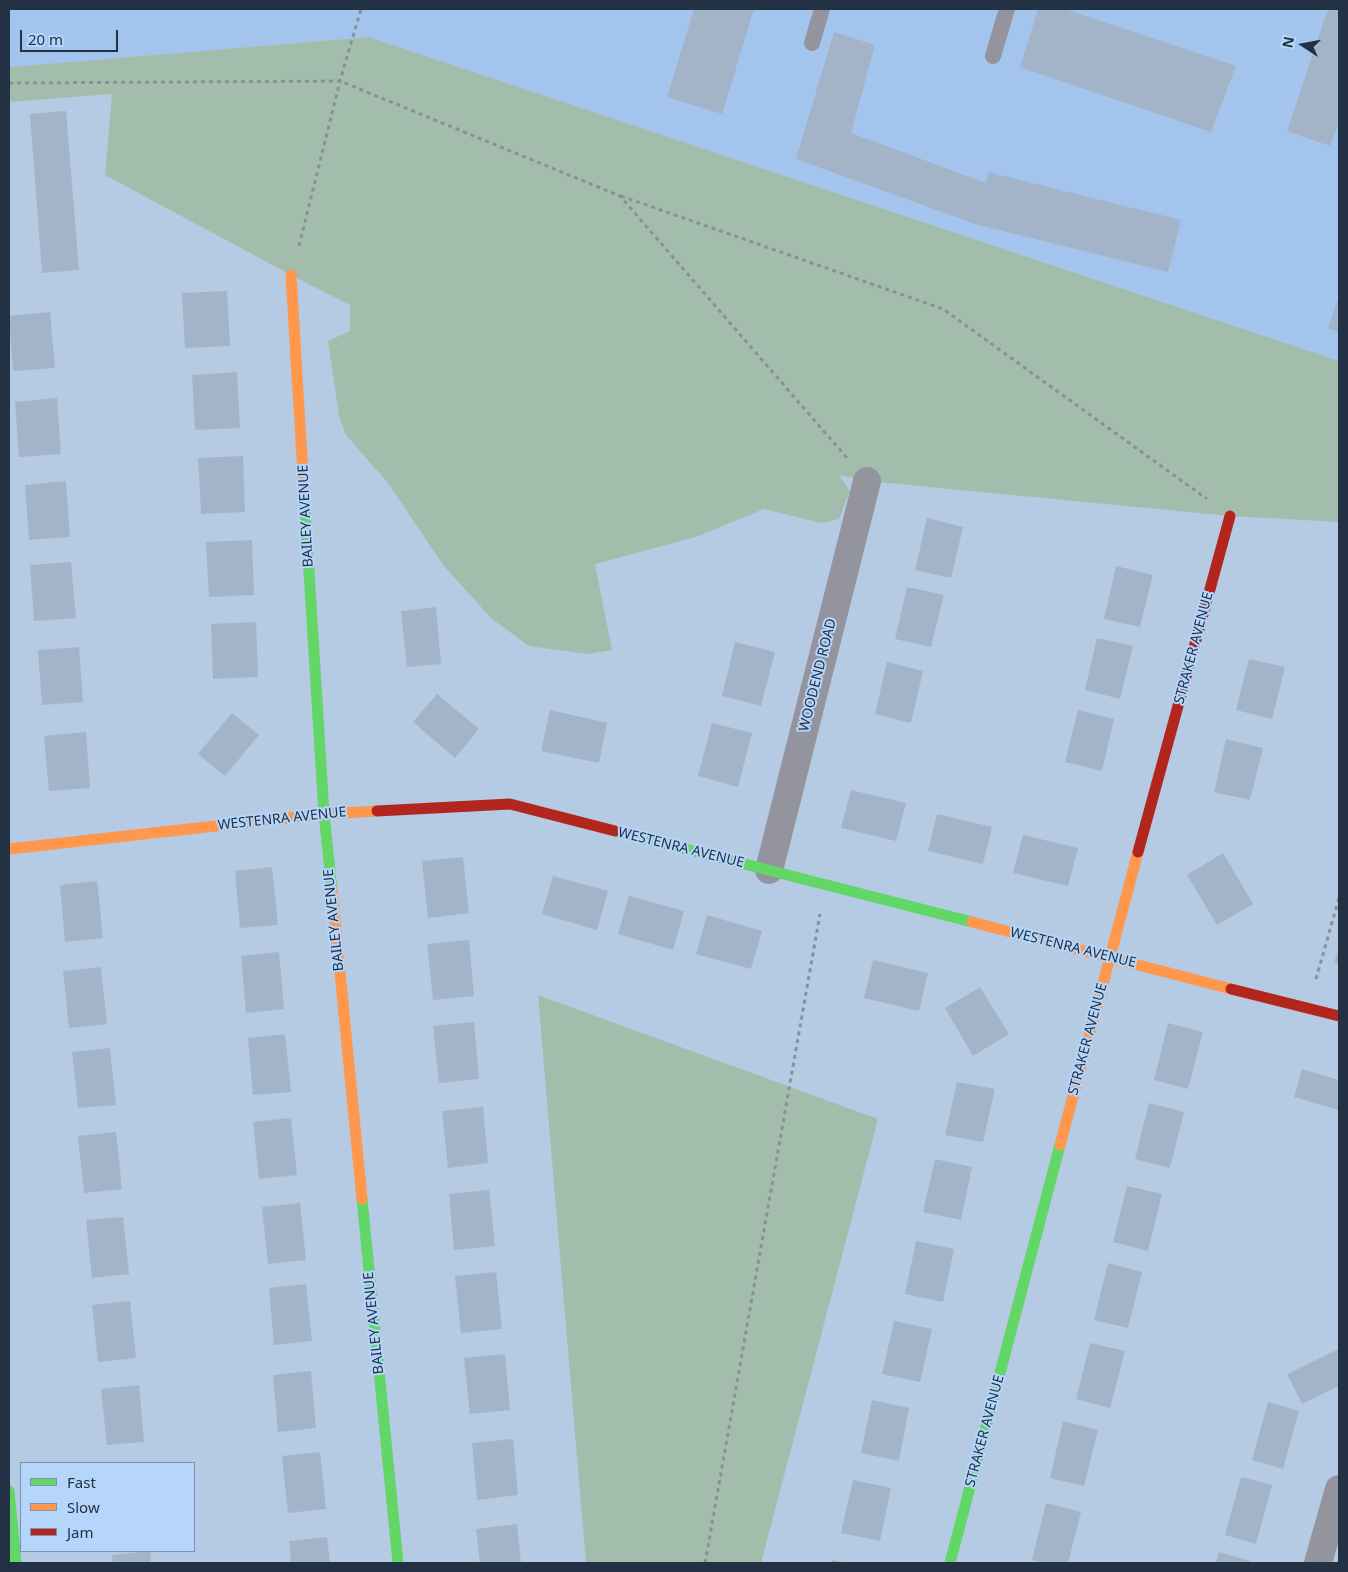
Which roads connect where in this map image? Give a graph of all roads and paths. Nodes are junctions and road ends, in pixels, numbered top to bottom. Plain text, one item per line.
1 (361, 9) edge
2 (822, 9) edge
3 (1007, 9) edge
4 (812, 44) dead end
5 (993, 56) dead end
6 (340, 81) junction
7 (9, 83) edge
8 (620, 196) junction
9 (291, 275) joint
10 (868, 481) joint
11 (1230, 516) joint
12 (324, 814) junction
13 (9, 848) edge
14 (769, 870) junction
15 (825, 884) junction
16 (1339, 898) edge
17 (1110, 957) junction
18 (1307, 1009) junction
19 (1339, 1016) edge
20 (1339, 1489) edge
21 (9, 1491) edge
22 (16, 1563) edge
23 (398, 1563) edge
24 (705, 1563) edge
25 (950, 1563) edge
26 (1318, 1563) edge

1 - 6 path
2 - 4 lane
3 - 5 lane
6 - 7 path
6 - 8 path
6 - 9 path
8 - 10 path
8 - 11 path
9 - 12 street, BAILEY AVENUE
10 - 14 street, WOODEND ROAD
11 - 17 street, STRAKER AVENUE
12 - 13 street, WESTENRA AVENUE
12 - 14 street, WESTENRA AVENUE
12 - 23 street, BAILEY AVENUE
14 - 15 street, WESTENRA AVENUE
15 - 17 street, WESTENRA AVENUE
15 - 24 path
16 - 18 path
17 - 18 street, WESTENRA AVENUE
17 - 25 street, STRAKER AVENUE
18 - 19 street, WESTENRA AVENUE
20 - 26 street
21 - 22 street

